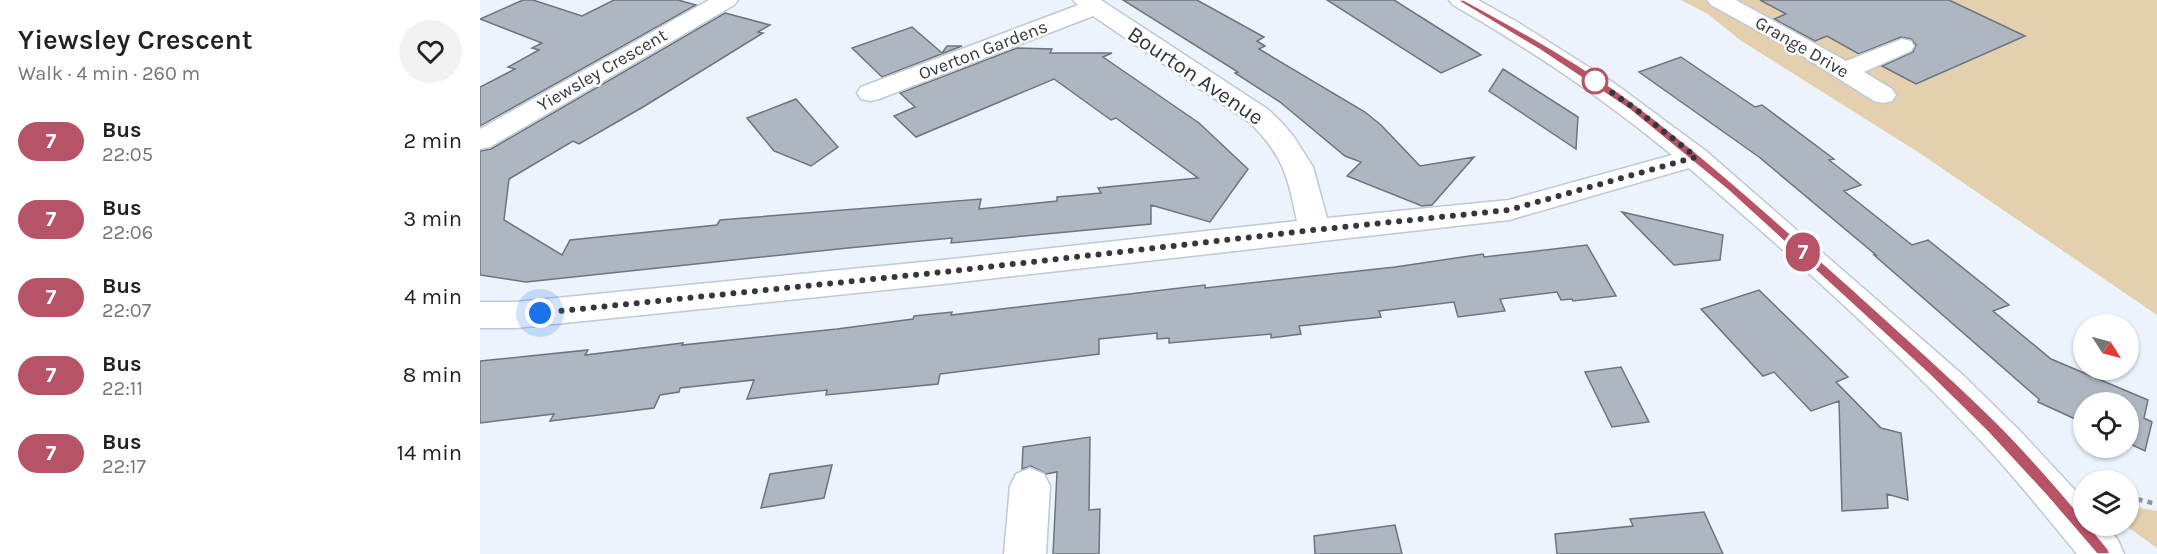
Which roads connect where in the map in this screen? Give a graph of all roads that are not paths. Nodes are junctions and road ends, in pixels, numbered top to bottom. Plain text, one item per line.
1 (726, 0) edge
2 (1719, 0) edge
3 (1090, 3) edge
4 (1479, 3) edge
5 (1902, 46) dead end
6 (1844, 71) junction
7 (870, 93) dead end
8 (1883, 95) dead end
9 (480, 141) edge
10 (1696, 157) junction
11 (1314, 230) junction
12 (480, 315) edge
13 (1030, 486) dead end
14 (1025, 554) edge
15 (2103, 554) edge

1 - 9 street, Yiewsley Crescent
2 - 6 street, Grange Drive
3 - 7 street, Overton Gardens
3 - 11 street, Bourton Avenue
4 - 10 street
5 - 6 street
6 - 8 street, Grange Drive
10 - 11 street
10 - 15 street
11 - 12 street
13 - 14 street

